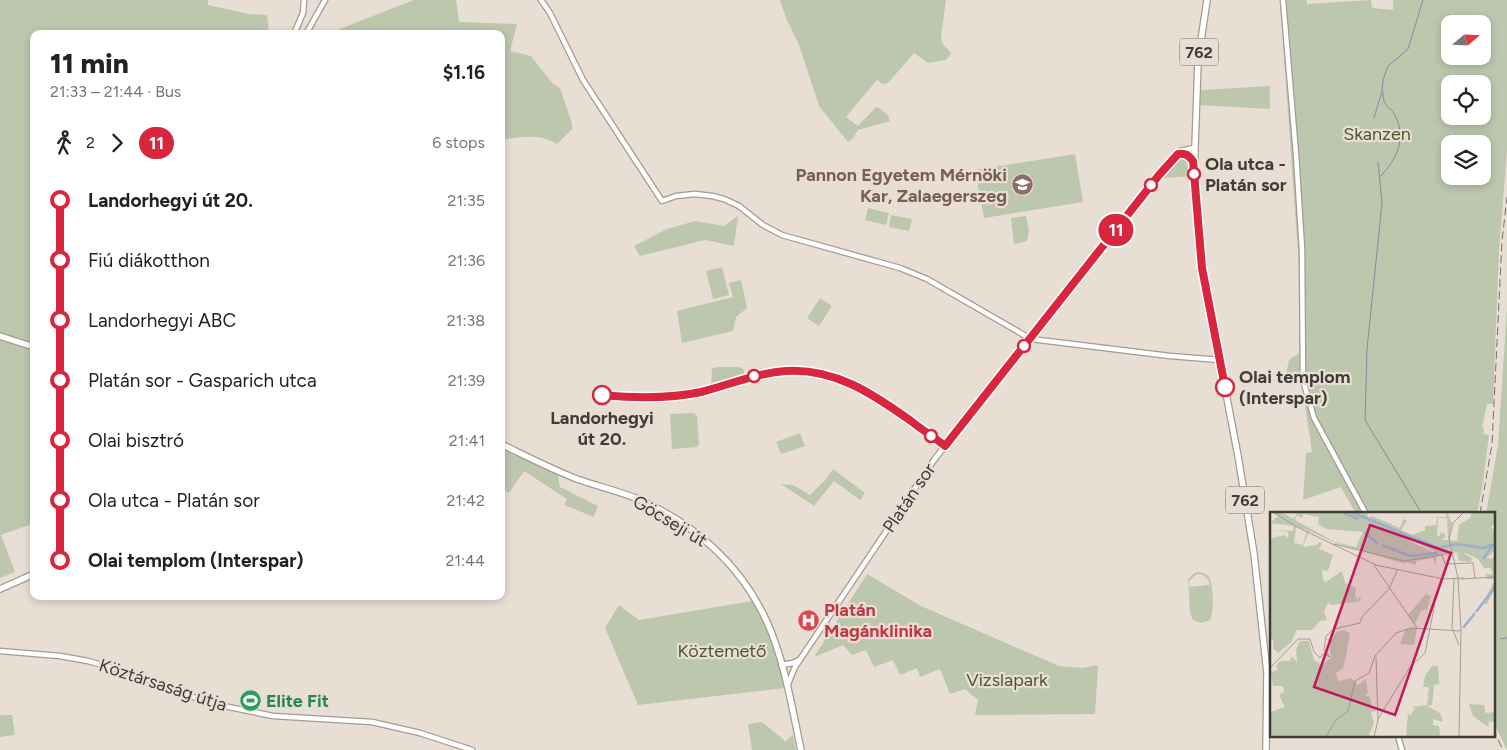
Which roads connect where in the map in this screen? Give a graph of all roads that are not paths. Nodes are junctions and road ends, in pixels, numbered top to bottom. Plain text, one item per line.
1 (304, 0) edge
2 (325, 0) edge
3 (541, 0) edge
4 (1207, 0) edge
5 (1283, 0) edge
6 (296, 30) edge
7 (308, 30) edge
8 (1194, 148) junction
9 (1178, 154) junction
10 (1193, 161) junction
11 (0, 336) edge
12 (1031, 338) junction
13 (30, 346) edge
14 (1220, 360) junction
15 (505, 446) edge
16 (1365, 512) edge
17 (30, 576) edge
18 (0, 589) edge
19 (0, 651) edge
20 (800, 659) junction
21 (781, 665) junction
22 (787, 688) junction
23 (472, 750) edge
24 (801, 750) edge
25 (1266, 750) edge

1 - 6 street
2 - 7 street
3 - 12 street
4 - 8 main road, 762
5 - 16 street
8 - 9 street, Platán sor
8 - 10 main road, 762
9 - 10 street
9 - 12 street, Platán sor
10 - 14 main road, 762
11 - 13 main road
12 - 14 street
12 - 20 street, Platán sor
14 - 25 main road, 762
15 - 21 main road, Göcseji út
17 - 18 main road
19 - 23 street, Köztársaság útja
20 - 21 street
20 - 22 street, Platán sor
21 - 22 main road, Göcseji út
22 - 24 main road, Göcseji út

